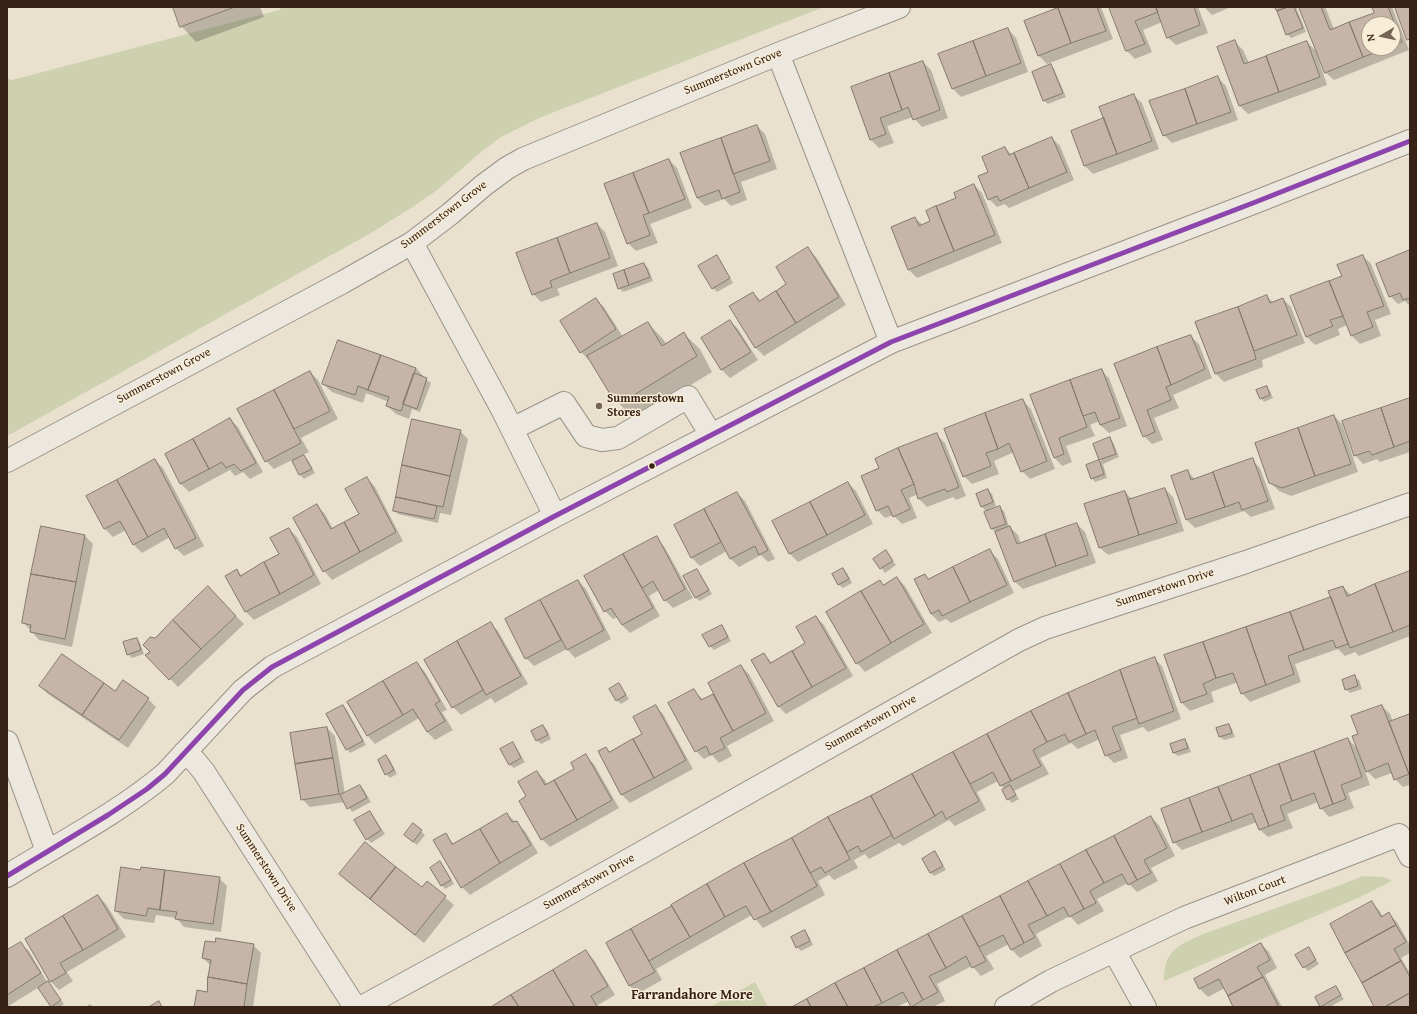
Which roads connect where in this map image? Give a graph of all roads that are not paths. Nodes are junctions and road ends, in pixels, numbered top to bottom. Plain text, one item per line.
1 (899, 7) edge
2 (778, 54) junction
3 (1410, 141) edge
4 (412, 242) junction
5 (891, 342) junction
6 (512, 429) junction
7 (711, 435) junction
8 (7, 461) edge
9 (1410, 504) edge
10 (555, 516) junction
11 (7, 742) edge
12 (184, 753) junction
13 (1404, 833) edge
14 (47, 851) junction
15 (1410, 856) edge
16 (7, 876) edge
17 (1114, 951) junction
18 (355, 1007) edge
19 (362, 1007) edge
20 (1006, 1007) edge
21 (1145, 1007) edge

1 - 2 street, Summerstown Grove
2 - 4 street, Summerstown Grove
2 - 5 street
3 - 5 street
4 - 6 street
4 - 8 street, Summerstown Grove
5 - 7 street
6 - 7 street
6 - 10 street
7 - 10 street
9 - 19 street, Summerstown Drive
10 - 12 street
11 - 14 street
12 - 14 street
12 - 18 street, Summerstown Drive
13 - 15 street, Wilton Court
13 - 17 street, Wilton Court
14 - 16 street
17 - 20 street, Wilton Court
17 - 21 street

